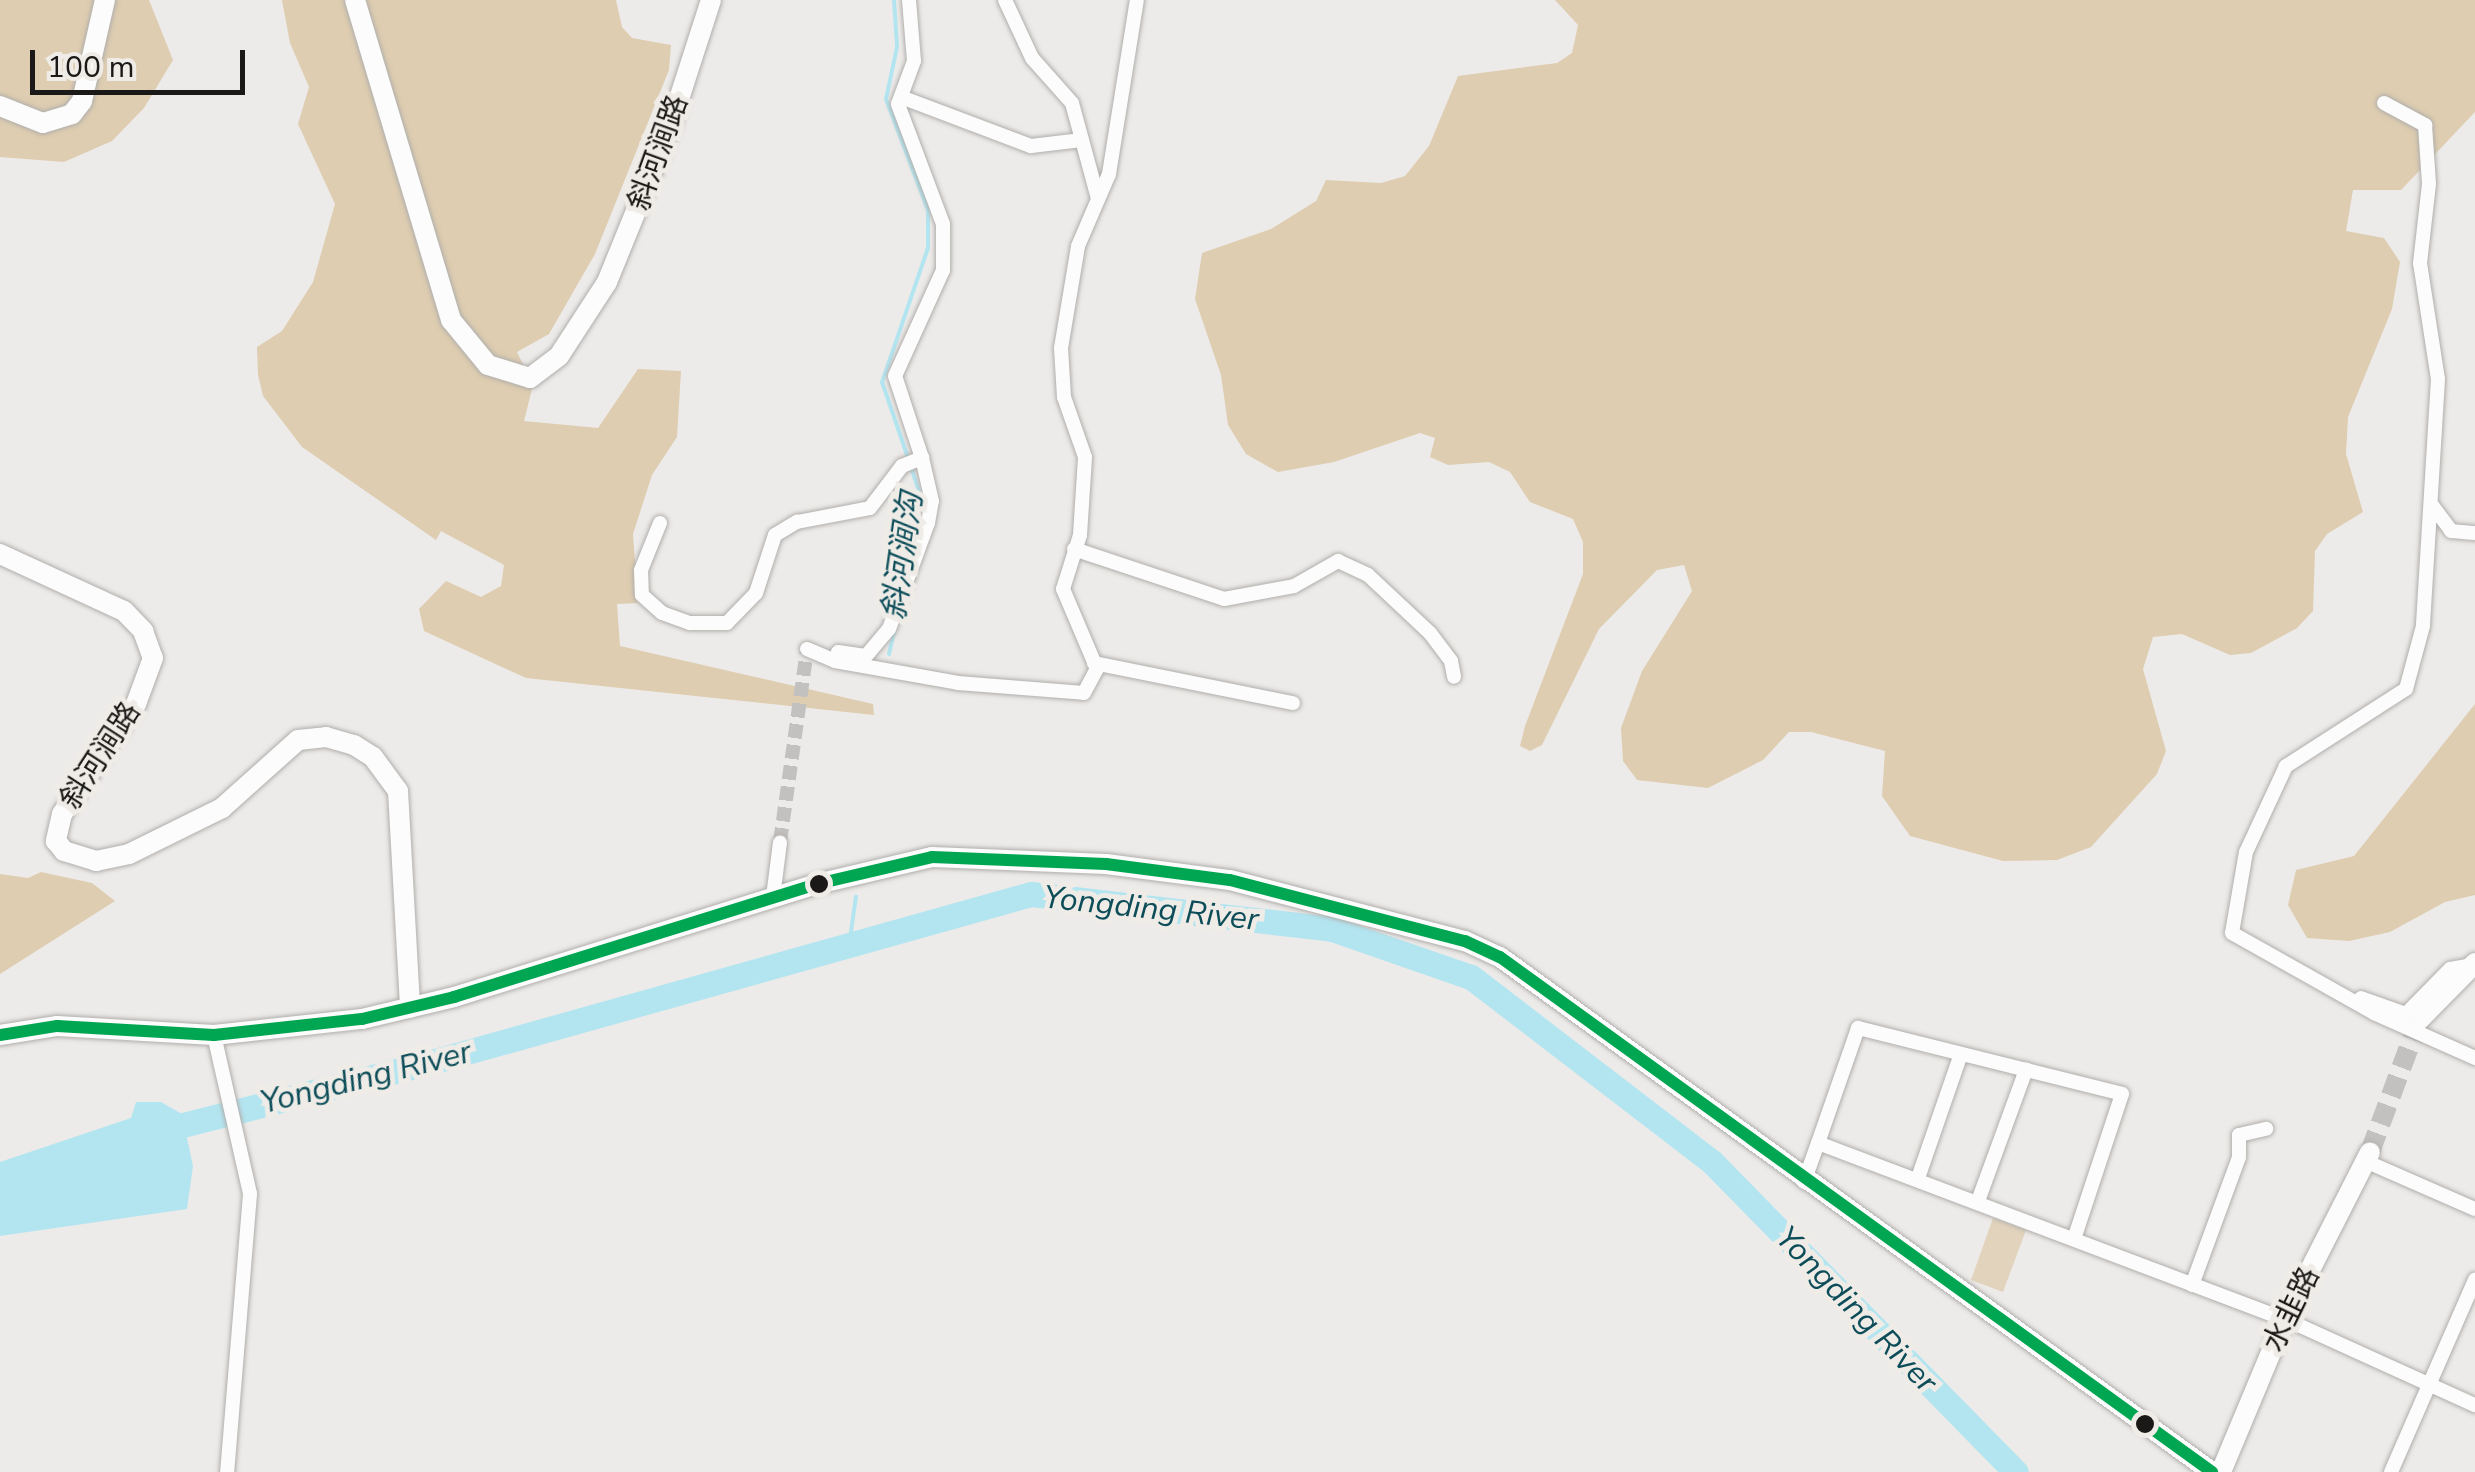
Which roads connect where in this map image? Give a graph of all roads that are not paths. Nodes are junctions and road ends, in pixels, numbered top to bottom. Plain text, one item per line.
1 (105, 0) edge
2 (356, 0) edge
3 (712, 0) edge
4 (909, 0) edge
5 (1005, 0) edge
6 (1137, 0) edge
7 (901, 97) junction
8 (2384, 103) dead end
9 (0, 106) edge
10 (1082, 140) junction
11 (1098, 199) junction
12 (913, 461) junction
13 (2431, 504) junction
14 (660, 523) dead end
15 (2475, 534) edge
16 (1074, 549) junction
17 (0, 554) edge
18 (1094, 663) junction
19 (1454, 677) dead end
20 (1293, 703) dead end
21 (780, 842) tunnel mouth
22 (774, 897) junction
23 (2474, 964) edge
24 (2340, 994) junction
25 (410, 1008) junction
26 (2419, 1020) tunnel mouth
27 (0, 1035) edge
28 (214, 1035) junction
29 (1961, 1054) junction
30 (2475, 1058) edge
31 (2026, 1070) junction
32 (2266, 1129) dead end
33 (1818, 1143) junction
34 (2368, 1156) joint
35 (1918, 1178) junction
36 (1804, 1183) junction
37 (1978, 1201) junction
38 (2475, 1208) edge
39 (2074, 1239) junction
40 (2475, 1280) edge
41 (2192, 1284) junction
42 (2286, 1319) junction
43 (2428, 1384) junction
44 (2475, 1405) edge
45 (227, 1472) edge
46 (2212, 1472) edge
47 (2221, 1472) edge
48 (2391, 1472) edge

1 - 9 street
2 - 3 street, 斜河涧路
4 - 7 street
5 - 10 street
6 - 11 street
7 - 10 street
7 - 12 street
8 - 13 street
10 - 11 street
11 - 16 street
12 - 14 street
12 - 18 street
13 - 15 street
13 - 24 street
16 - 18 street
16 - 19 street
17 - 25 street, 斜河涧路
18 - 20 street
21 - 22 street
22 - 25 street
22 - 36 street
23 - 24 street
23 - 26 street
24 - 30 street
25 - 28 street
27 - 28 street
28 - 45 street
29 - 31 street
29 - 33 street
29 - 35 street
31 - 37 street
31 - 39 street
32 - 41 street
33 - 35 street
33 - 36 street
34 - 38 street
34 - 42 street, 水韭路
35 - 37 street
36 - 46 street
37 - 39 street
39 - 41 street
40 - 43 street
41 - 42 street
42 - 43 street
42 - 47 street, 水韭路
43 - 44 street
43 - 48 street

